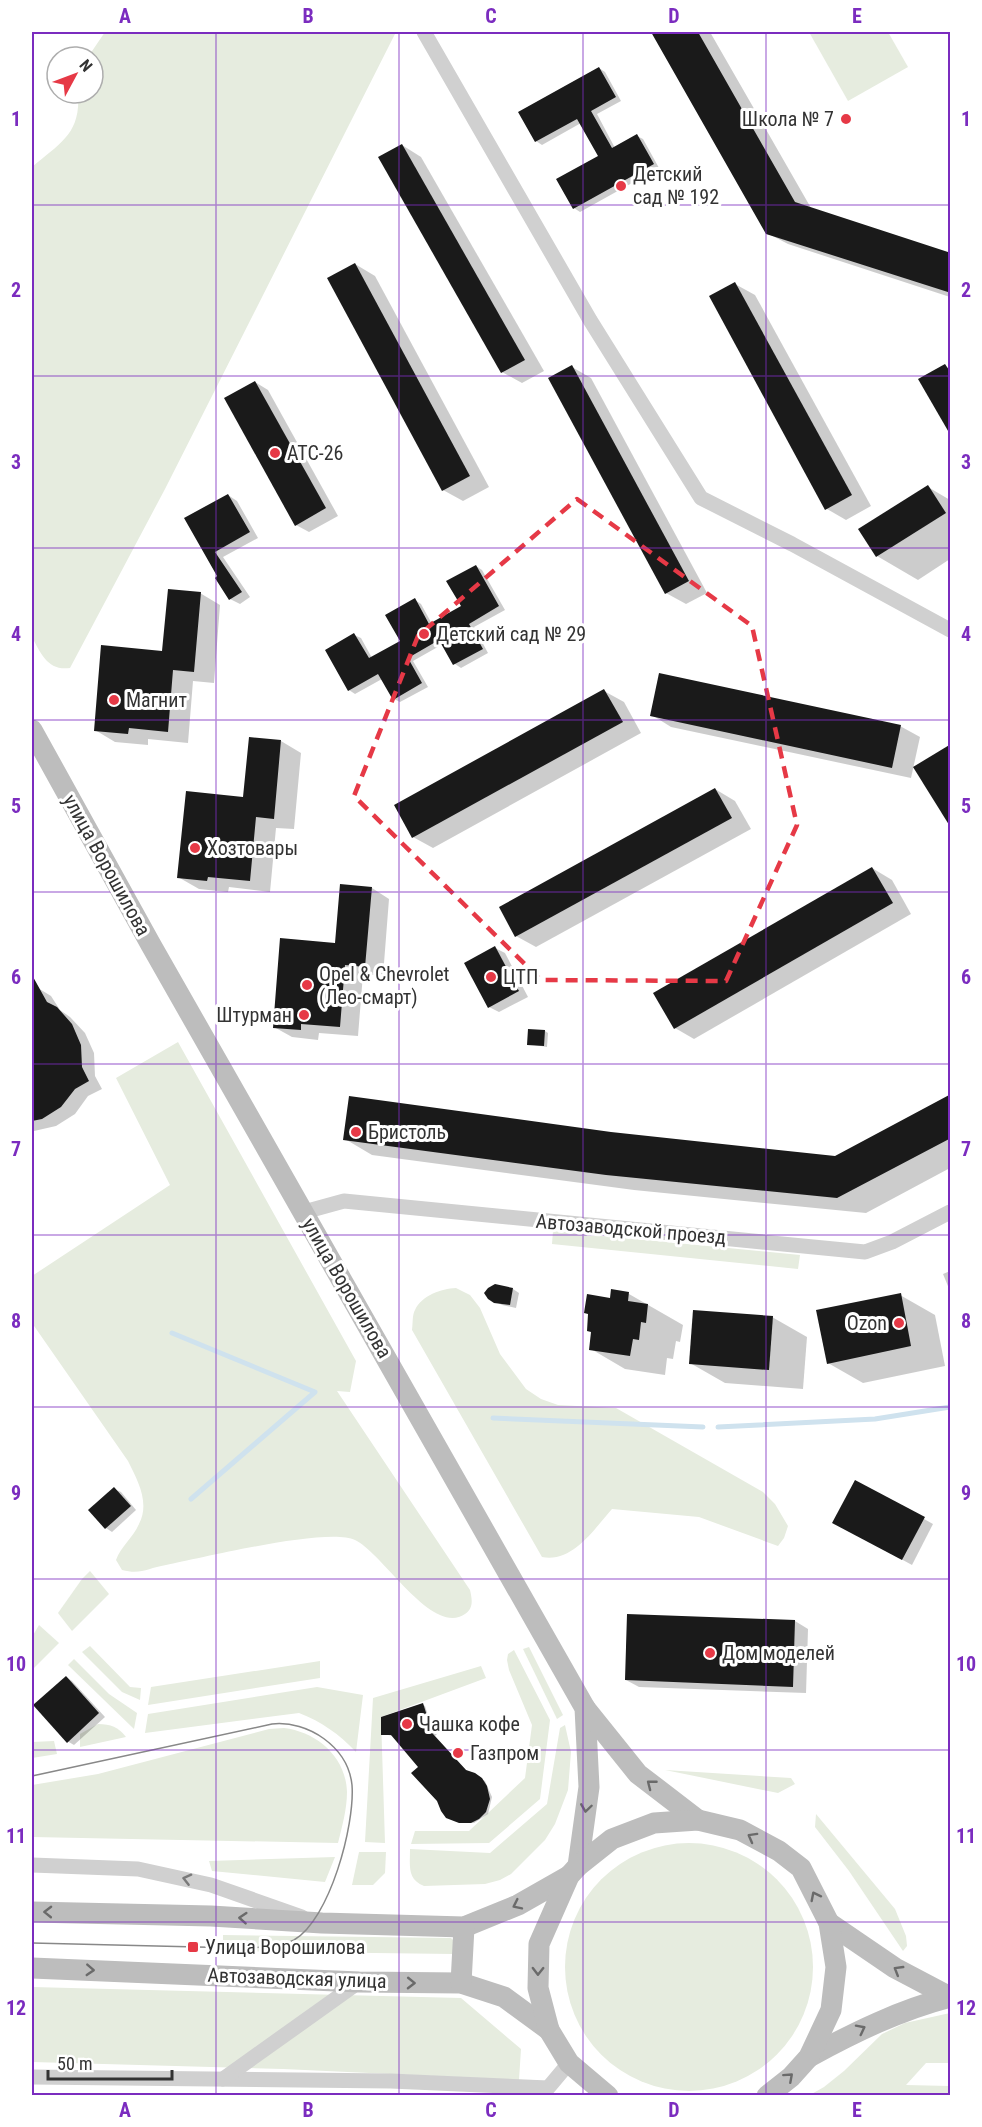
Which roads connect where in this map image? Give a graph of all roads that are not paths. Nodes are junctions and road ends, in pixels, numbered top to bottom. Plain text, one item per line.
1 (424, 32) edge
2 (951, 630) edge
3 (32, 730) edge
4 (304, 1212) junction
5 (951, 1212) edge
6 (585, 1708) junction
7 (698, 1820) junction
8 (32, 1865) edge
9 (573, 1871) junction
10 (32, 1912) edge
11 (322, 1923) junction
12 (829, 1923) junction
13 (464, 1928) junction
14 (32, 1968) edge
15 (359, 1982) junction
16 (461, 1983) junction
17 (950, 1997) edge
18 (549, 2030) junction
19 (809, 2057) junction
20 (569, 2063) junction
21 (32, 2077) edge
22 (223, 2079) junction
23 (608, 2096) edge
24 (767, 2096) edge

1 - 2 street
3 - 4 main road, улица Ворошилова
4 - 5 street, Автозаводской проезд
4 - 6 main road, улица Ворошилова
7 -> 6 main road
6 -> 9 main road, улица Ворошилова
7 - 9 main road
12 -> 7 main road
11 -> 8 street
9 -> 13 main road
9 -> 18 main road
11 -> 10 main road
11 - 13 main road
17 -> 12 main road
12 - 19 main road
13 - 16 main road
14 -> 15 main road, Автозаводская улица
15 -> 16 main road, Автозаводская улица
15 - 22 street
16 - 18 main road, Автозаводская улица
19 -> 17 main road
18 - 20 main road
24 -> 19 main road
20 - 22 street
20 - 23 main road
21 - 22 street

